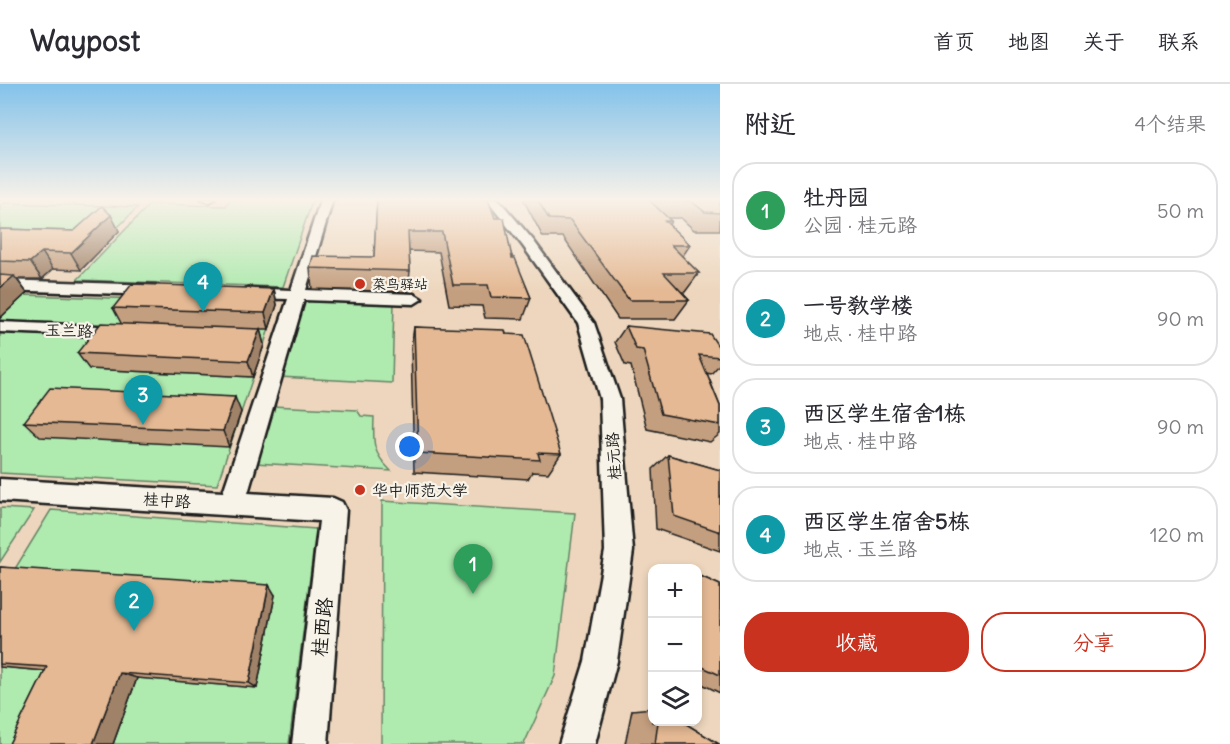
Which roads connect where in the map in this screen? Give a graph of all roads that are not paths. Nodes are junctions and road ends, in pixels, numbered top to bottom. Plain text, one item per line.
1 (317, 230) edge
2 (517, 230) edge
3 (0, 285) edge
4 (176, 291) edge
5 (236, 293) edge
6 (296, 295) junction
7 (414, 299) dead end
8 (0, 327) edge
9 (144, 333) edge
10 (0, 490) edge
11 (232, 504) junction
12 (333, 510) joint
13 (310, 744) edge
14 (577, 744) edge

1 - 6 street
2 - 14 street, 桂元路
3 - 4 street
5 - 6 street
6 - 7 street
6 - 11 street
8 - 9 street, 玉兰路
10 - 11 street, 桂中路
11 - 12 street, 桂中路
12 - 13 street, 桂西路

